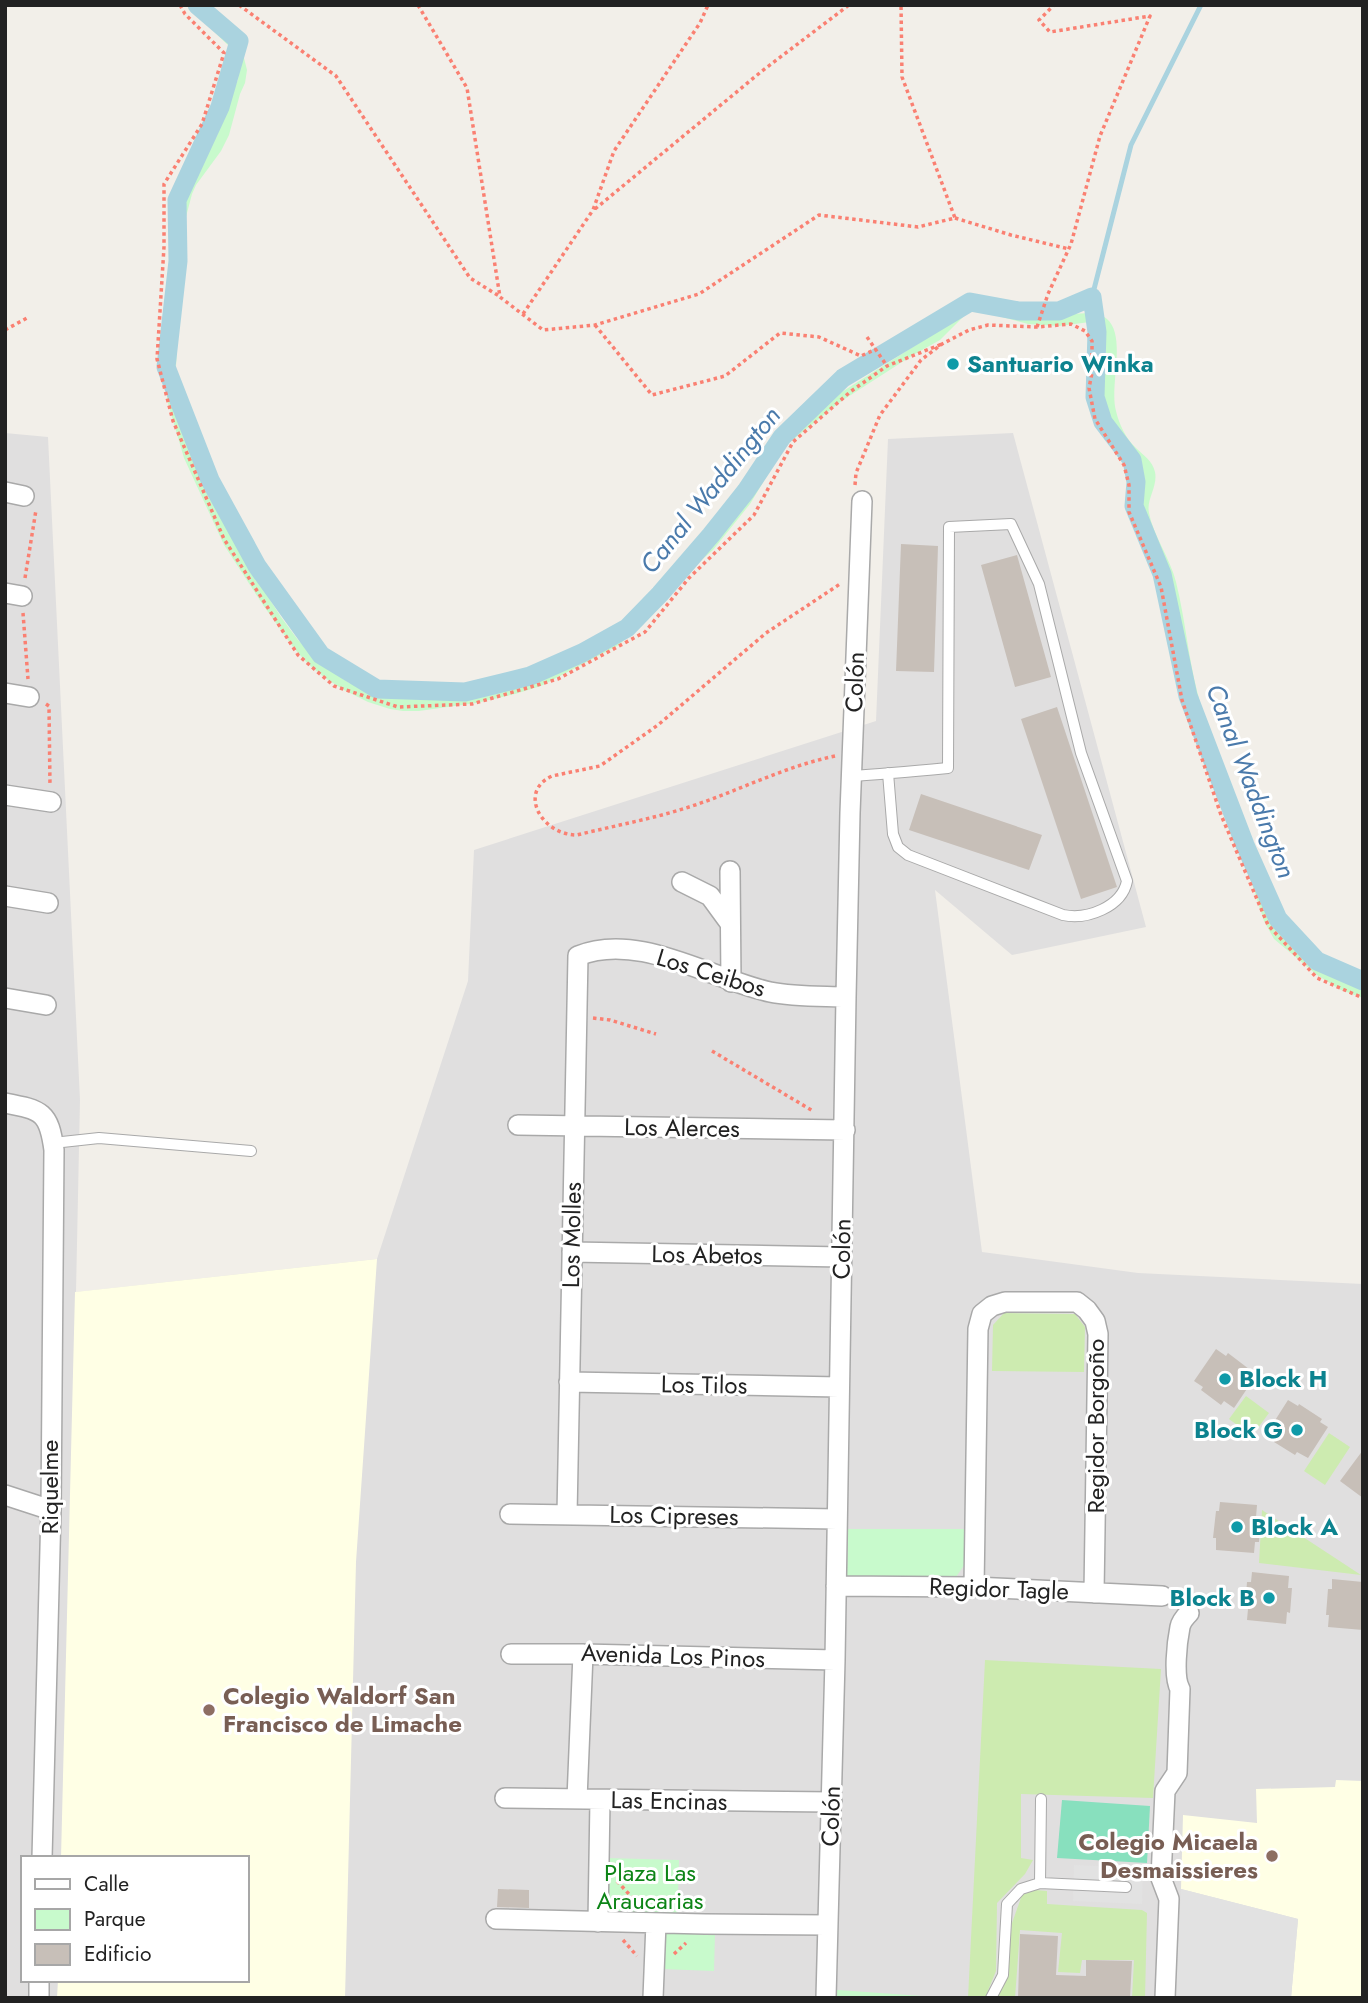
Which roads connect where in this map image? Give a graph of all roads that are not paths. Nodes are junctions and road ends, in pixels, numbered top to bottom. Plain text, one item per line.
1 (862, 501) road end
2 (5, 693) edge
3 (29, 697) road end
4 (888, 773) junction
5 (852, 776) junction
6 (5, 795) edge
7 (51, 802) road end
8 (730, 871) dead end
9 (682, 882) dead end
10 (5, 895) edge
11 (48, 903) dead end
12 (729, 922) junction
13 (578, 956) joint
14 (731, 982) junction
15 (846, 997) junction
16 (5, 998) edge
17 (46, 1005) dead end
18 (5, 1103) edge
19 (519, 1125) dead end
20 (574, 1126) junction
21 (845, 1130) junction
22 (53, 1143) junction
23 (251, 1152) dead end
24 (572, 1252) junction
25 (842, 1257) junction
26 (569, 1382) junction
27 (839, 1387) junction
28 (5, 1495) edge
29 (51, 1510) junction
30 (510, 1514) dead end
31 (566, 1515) junction
32 (837, 1519) junction
33 (836, 1586) junction
34 (974, 1587) junction
35 (1094, 1593) junction
36 (512, 1654) dead end
37 (583, 1654) junction
38 (835, 1660) junction
39 (505, 1798) dead end
40 (577, 1799) junction
41 (1041, 1799) dead end
42 (600, 1800) junction
43 (832, 1802) junction
44 (42, 1856) edge
45 (1040, 1883) junction
46 (1126, 1887) dead end
47 (496, 1919) dead end
48 (603, 1922) junction
49 (656, 1923) junction
50 (827, 1925) junction
51 (653, 1998) edge
52 (825, 1998) edge
53 (990, 1998) edge
54 (1165, 1998) edge

1 - 5 street, Colón
2 - 3 street
4 - 4 lane
4 - 5 lane
5 - 15 street, Colón
6 - 7 street
8 - 12 street
9 - 12 street
10 - 11 street
12 - 14 street
13 - 14 street, Los Ceibos
13 - 20 street, Los Molles
14 - 15 street, Los Ceibos
15 - 21 street, Colón
16 - 17 street
18 - 22 street, Riquelme
19 - 20 street, Los Alerces
20 - 21 street, Los Alerces
20 - 24 street, Los Molles
21 - 25 street, Colón
22 - 23 lane
22 - 29 street, Riquelme
24 - 25 street, Los Abetos
24 - 26 street, Los Molles
25 - 27 street, Colón
26 - 27 street, Los Tilos
26 - 31 street, Los Molles
27 - 32 street, Colón
28 - 29 street
29 - 44 street, Riquelme
30 - 31 street, Los Cipreses
31 - 32 street, Los Cipreses
32 - 33 street, Colón
33 - 34 street, Regidor Tagle
33 - 38 street, Colón
34 - 35 street, Regidor Tagle
34 - 35 street, Regidor Borgoño
35 - 54 street, Regidor Tagle
36 - 37 street, Avenida Los Pinos
37 - 38 street, Avenida Los Pinos
37 - 40 street
38 - 43 street, Colón
39 - 40 street, Las Encinas
40 - 42 street, Las Encinas
41 - 45 lane
42 - 43 street, Las Encinas
42 - 48 street
43 - 50 street, Colón
45 - 46 lane
45 - 53 lane
47 - 48 street
48 - 49 street
49 - 50 street
49 - 51 street
50 - 52 street, Colón

